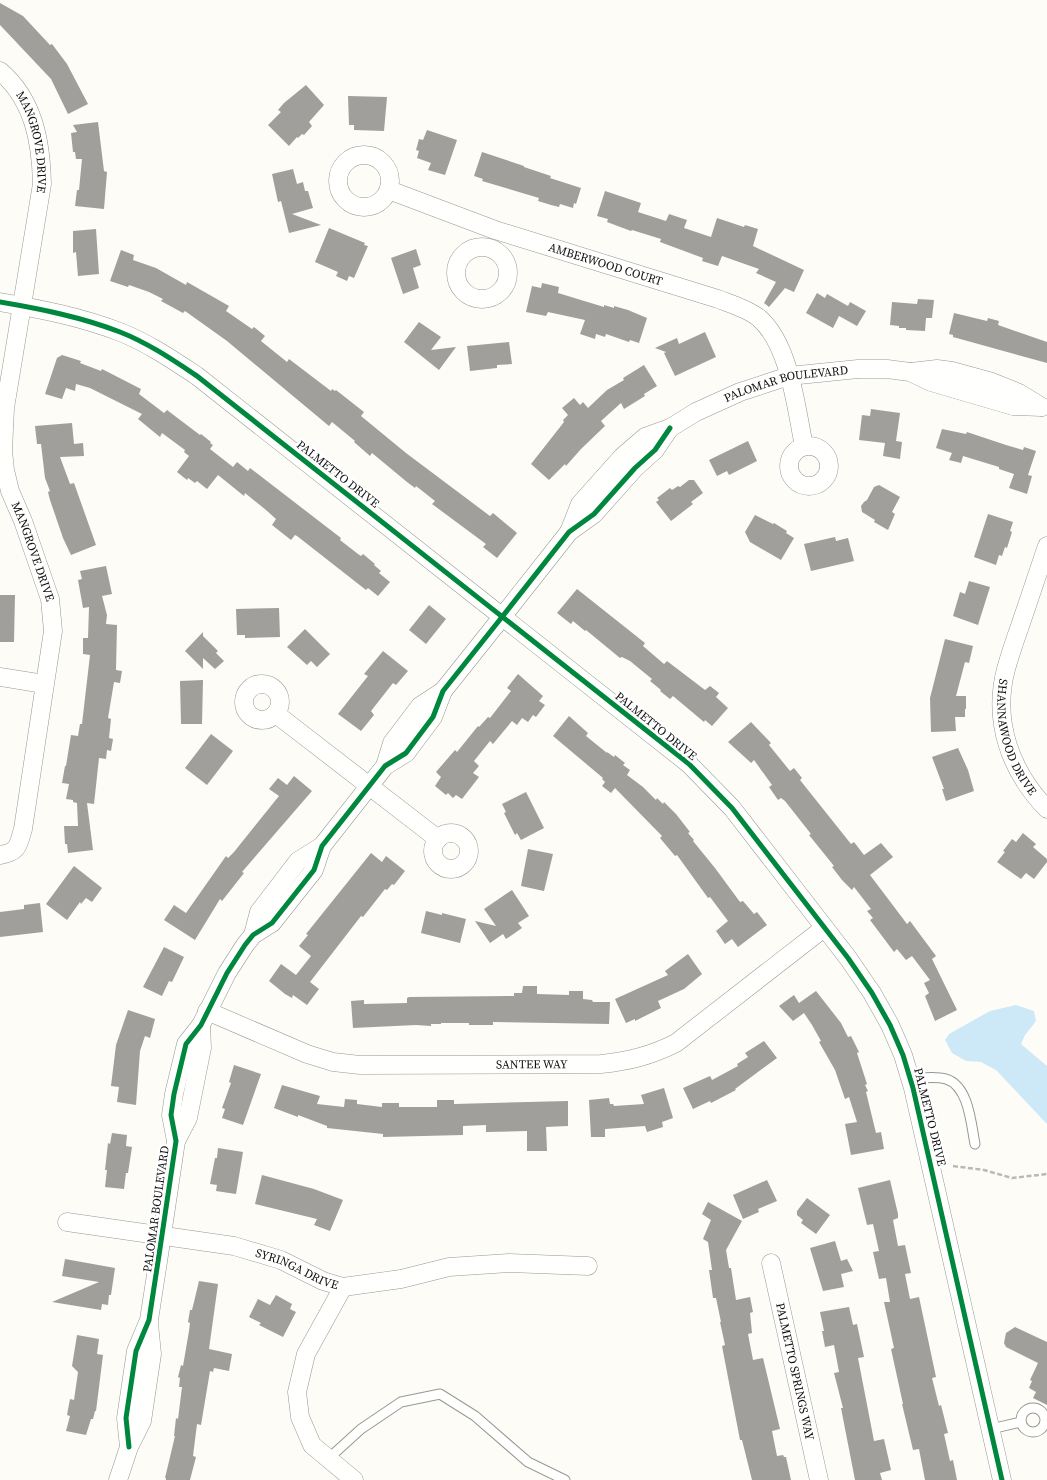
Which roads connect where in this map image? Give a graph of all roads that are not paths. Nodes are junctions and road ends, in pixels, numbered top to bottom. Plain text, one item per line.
1 (0, 71) edge
2 (389, 190) dead end
3 (495, 230) junction
4 (491, 248) dead end
5 (0, 302) edge
6 (22, 306) junction
7 (789, 376) junction
8 (1044, 408) edge
9 (804, 446) dead end
10 (2, 471) edge
11 (1047, 546) edge
12 (502, 616) junction
13 (0, 677) edge
14 (44, 684) junction
15 (276, 714) dead end
16 (369, 786) junction
17 (1047, 809) edge
18 (438, 839) dead end
19 (0, 855) edge
20 (824, 928) junction
21 (204, 1018) junction
22 (911, 1079) junction
23 (975, 1144) dead end
24 (67, 1222) dead end
25 (162, 1235) junction
26 (771, 1263) dead end
27 (588, 1266) dead end
28 (343, 1287) junction
29 (1046, 1418) edge
30 (1021, 1422) junction
31 (991, 1429) junction
32 (328, 1459) junction
33 (118, 1480) edge
34 (354, 1480) edge
35 (564, 1480) edge
36 (819, 1480) edge
37 (1002, 1480) edge

1 - 6 street, MANGROVE DRIVE
2 - 3 street, AMBERWOOD COURT
3 - 4 street
3 - 7 street, AMBERWOOD COURT
5 - 6 street, PALMETTO DRIVE
6 - 10 street, MANGROVE DRIVE
6 - 12 street, PALMETTO DRIVE
7 - 8 street, PALOMAR BOULEVARD
7 - 9 street, AMBERWOOD COURT
7 - 12 street, PALOMAR BOULEVARD
10 - 14 street, MANGROVE DRIVE
11 - 17 street, SHANNAWOOD DRIVE
12 - 16 street, PALOMAR BOULEVARD
12 - 20 street, PALMETTO DRIVE
13 - 14 street
14 - 19 street, MANGROVE DRIVE
15 - 16 street
16 - 18 street
16 - 21 street, PALOMAR BOULEVARD
20 - 21 street, SANTEE WAY
20 - 22 street, PALMETTO DRIVE
21 - 25 street, PALOMAR BOULEVARD
22 - 23 lane
22 - 31 street, PALMETTO DRIVE
24 - 25 street, SYRINGA DRIVE
25 - 28 street, SYRINGA DRIVE
25 - 33 street, PALOMAR BOULEVARD
26 - 36 street, PALMETTO SPRINGS WAY
27 - 28 street, SYRINGA DRIVE
28 - 32 street
29 - 30 lane
29 - 30 lane
30 - 31 lane
31 - 37 street, PALMETTO DRIVE
32 - 34 street
32 - 35 lane

